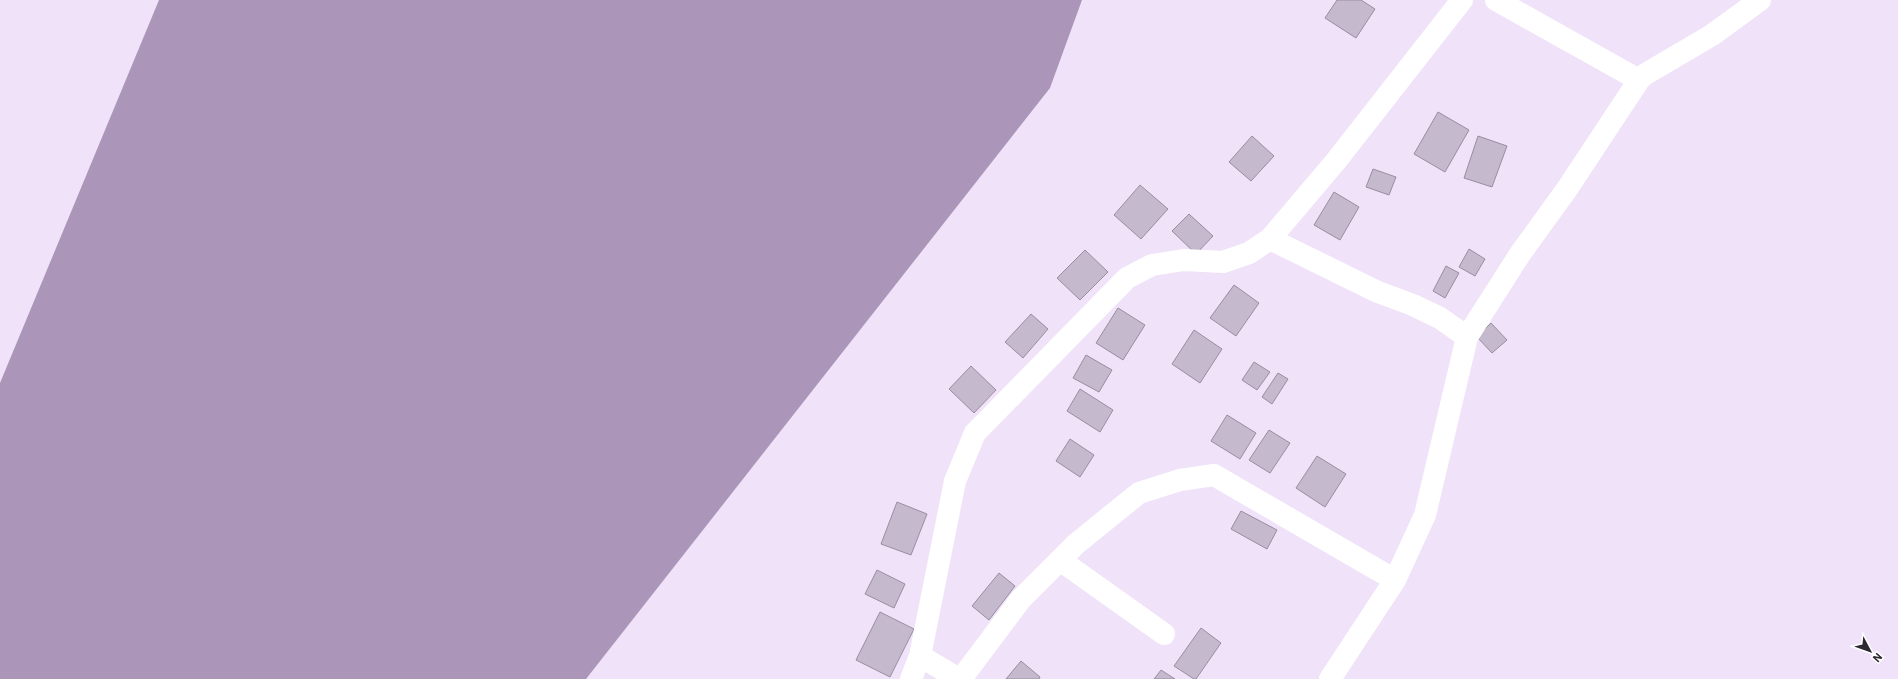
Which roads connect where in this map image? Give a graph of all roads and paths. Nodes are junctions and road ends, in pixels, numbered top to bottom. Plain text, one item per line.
1 (1462, 0) edge
2 (1496, 0) edge
3 (1760, 0) edge
4 (1639, 80) junction
5 (1270, 239) junction
6 (1467, 337) junction
7 (1060, 560) junction
8 (1395, 580) junction
9 (1164, 634) dead end
10 (920, 656) junction
11 (911, 679) edge
12 (960, 679) edge
13 (1330, 679) edge

1 - 5 street
2 - 4 street
3 - 4 street
4 - 6 street
5 - 6 street
5 - 10 street
6 - 8 street
7 - 8 street
7 - 9 street
7 - 12 street
8 - 13 street
10 - 11 street
10 - 12 street

